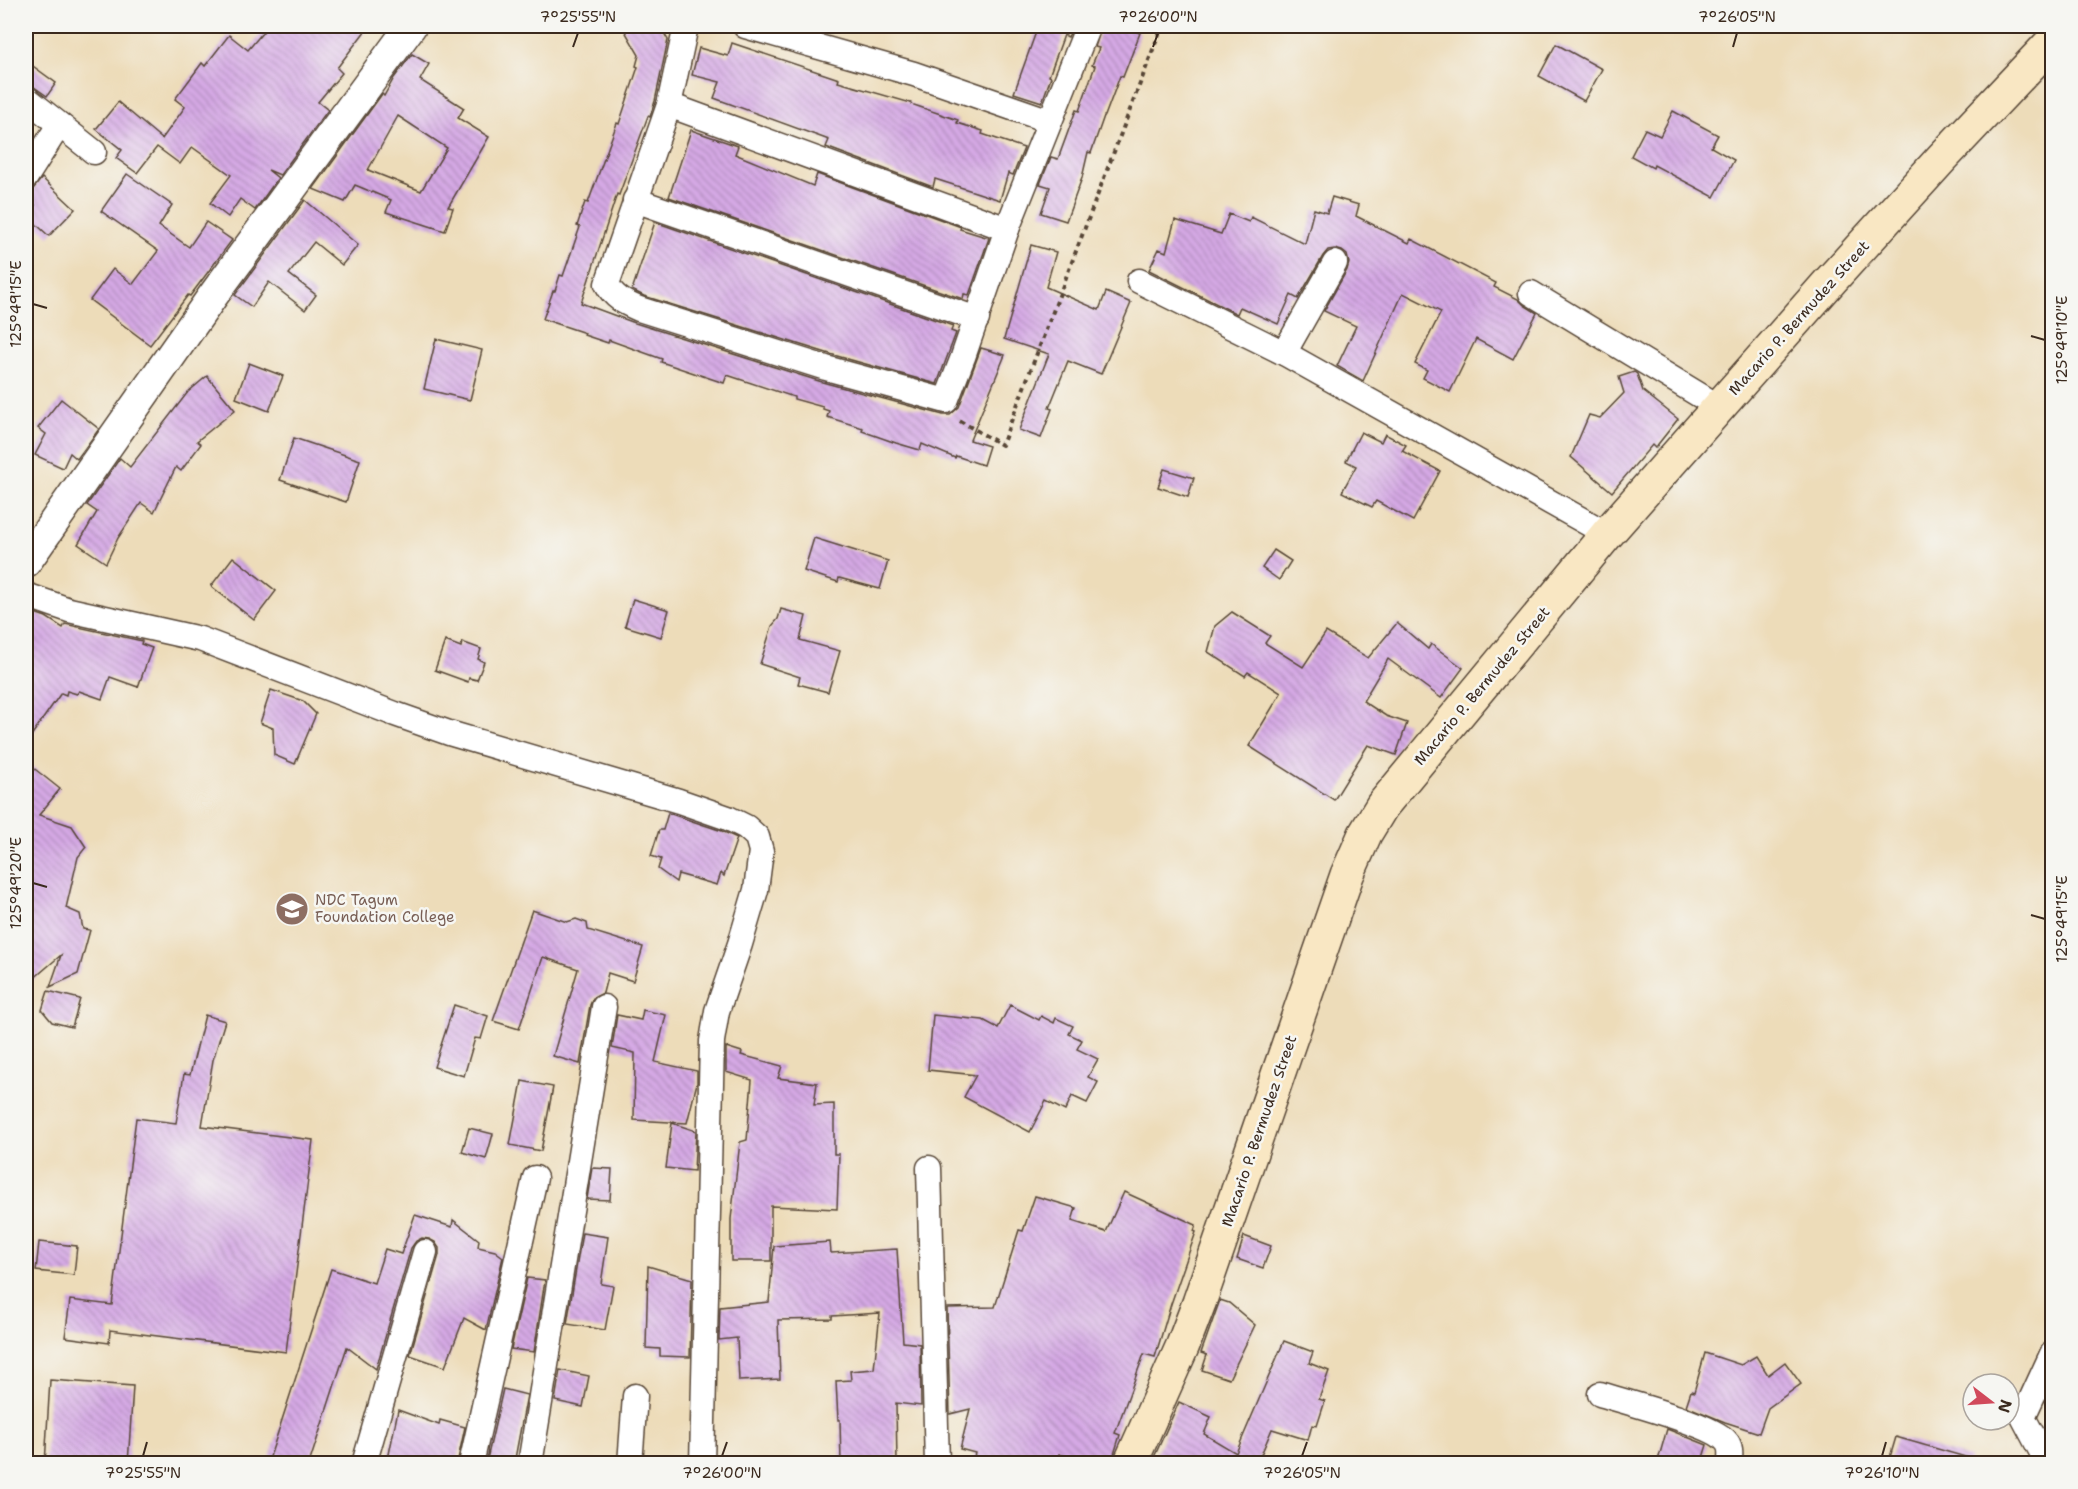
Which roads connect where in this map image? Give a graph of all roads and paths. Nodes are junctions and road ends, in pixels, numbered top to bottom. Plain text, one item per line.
1 (411, 26) edge
2 (686, 26) edge
3 (745, 26) edge
4 (1088, 26) edge
5 (1162, 26) edge
6 (2052, 42) edge
7 (26, 98) edge
8 (669, 105) junction
9 (1050, 121) junction
10 (59, 125) junction
11 (94, 152) dead end
12 (26, 177) edge
13 (635, 200) junction
14 (1007, 229) junction
15 (1335, 263) dead end
16 (1139, 281) dead end
17 (1531, 293) dead end
18 (977, 319) junction
19 (1284, 353) junction
20 (946, 401) junction
21 (1719, 407) junction
22 (1607, 534) junction
23 (26, 562) edge
24 (26, 594) edge
25 (604, 1007) dead end
26 (928, 1168) dead end
27 (535, 1178) dead end
28 (425, 1252) dead end
29 (2052, 1354) edge
30 (1600, 1394) dead end
31 (634, 1396) dead end
32 (364, 1464) edge
33 (471, 1464) edge
34 (530, 1464) edge
35 (630, 1464) edge
36 (702, 1464) edge
37 (937, 1464) edge
38 (1130, 1464) edge
39 (1730, 1464) edge
40 (2048, 1464) edge

1 - 23 street
2 - 8 street
3 - 9 street
4 - 9 street
5 - 20 path
6 - 21 main road, Macario P. Bermudez Street
7 - 10 street
8 - 13 street
8 - 14 street
9 - 14 street
10 - 11 street
10 - 12 street
13 - 18 street
13 - 20 street
14 - 18 street
15 - 19 street
16 - 19 street
17 - 21 street
18 - 20 street
19 - 22 street
21 - 22 main road, Macario P. Bermudez Street
22 - 38 main road, Macario P. Bermudez Street
24 - 36 street
25 - 34 street
26 - 37 street
27 - 33 street
28 - 32 street
29 - 40 street
30 - 39 street
31 - 35 street

